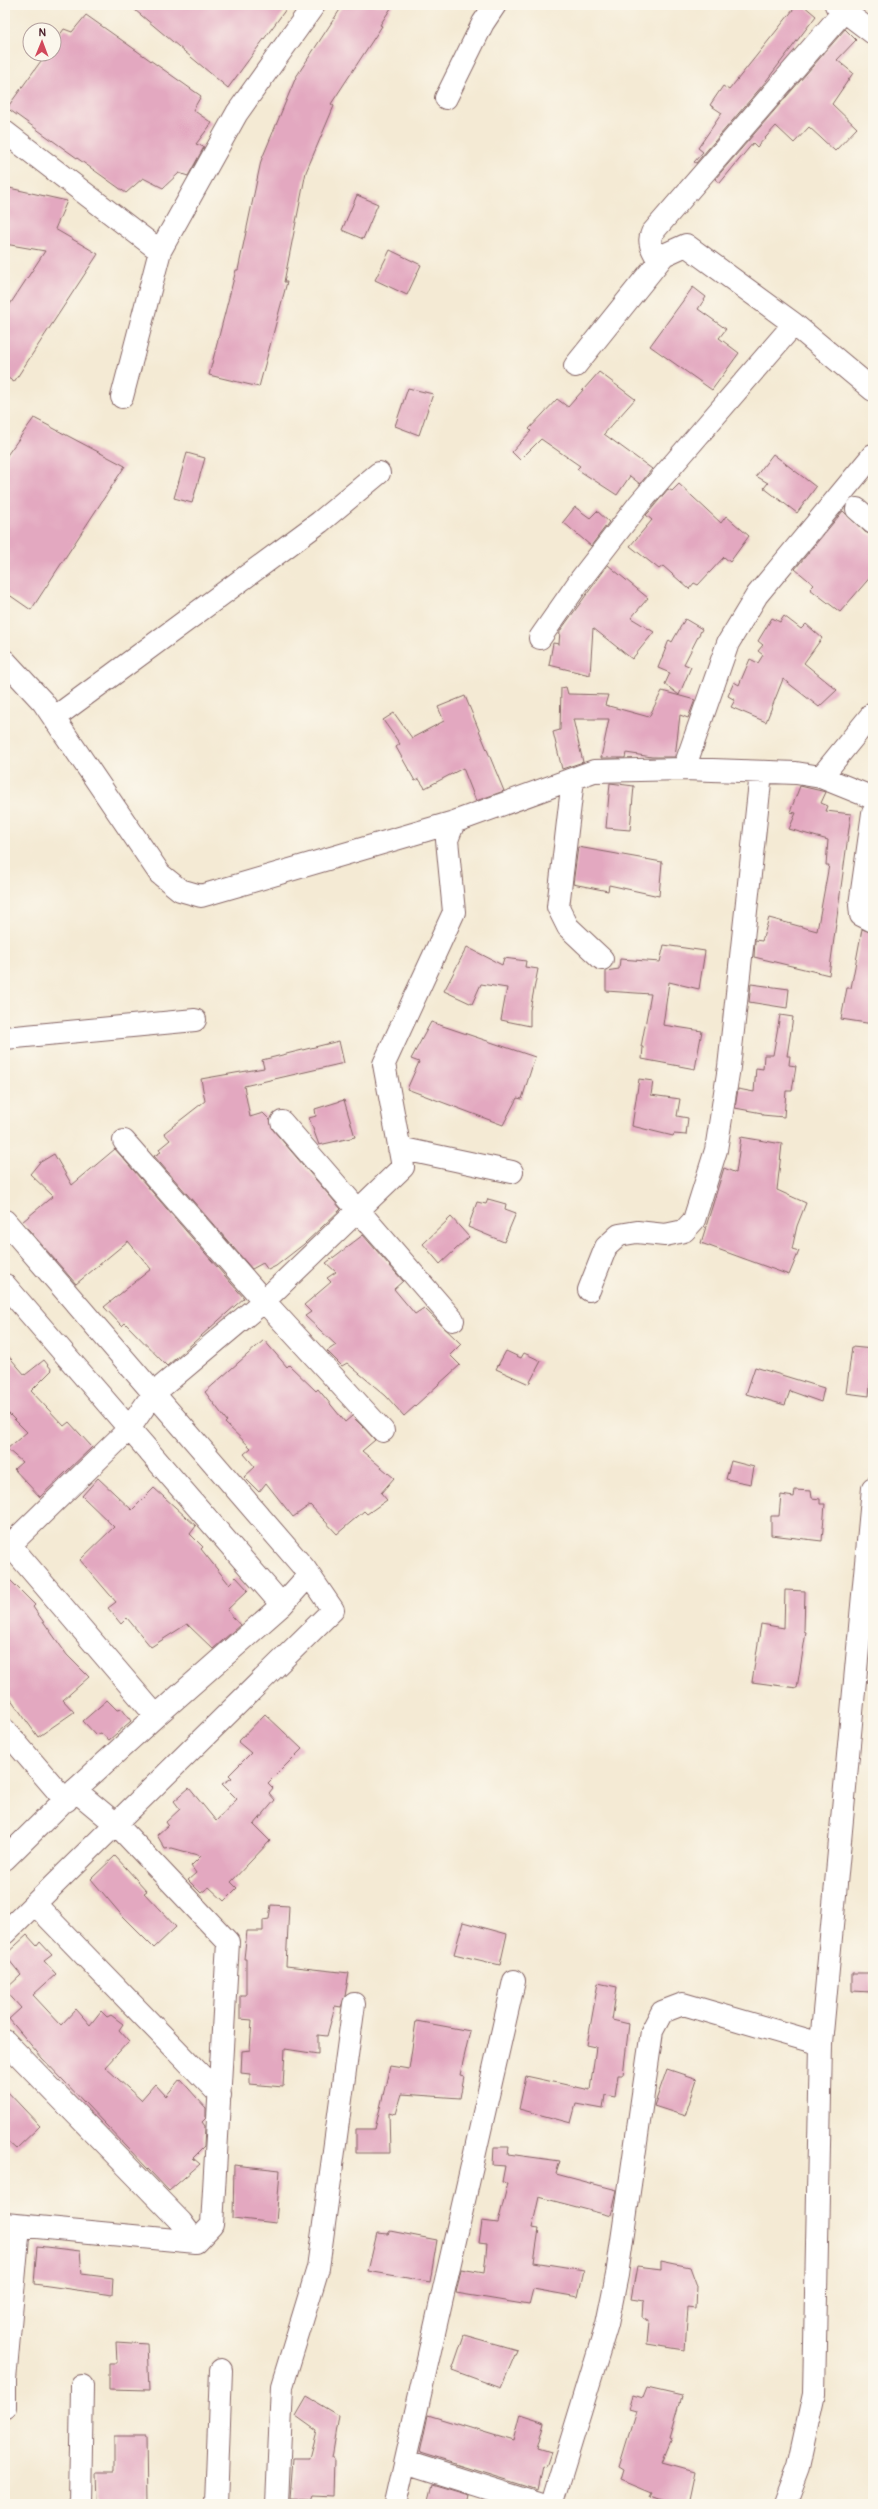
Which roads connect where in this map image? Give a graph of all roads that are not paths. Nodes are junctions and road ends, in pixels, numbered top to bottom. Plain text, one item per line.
1 (314, 5) edge
2 (495, 5) edge
3 (840, 8) edge
4 (873, 33) edge
5 (446, 98) dead end
6 (5, 132) edge
7 (160, 251) junction
8 (659, 261) junction
9 (794, 324) junction
10 (575, 366) dead end
11 (873, 390) edge
12 (122, 397) dead end
13 (873, 455) edge
14 (379, 473) dead end
15 (857, 509) dead end
16 (873, 523) edge
17 (540, 638) dead end
18 (5, 661) edge
19 (873, 713) edge
20 (54, 718) junction
21 (684, 769) junction
22 (761, 773) junction
23 (821, 777) junction
24 (573, 779) junction
25 (873, 798) edge
26 (873, 813) edge
27 (454, 822) junction
28 (873, 921) edge
29 (602, 959) dead end
30 (195, 1020) dead end
31 (5, 1038) edge
32 (282, 1122) dead end
33 (124, 1141) dead end
34 (399, 1148) junction
35 (512, 1172) dead end
36 (358, 1210) junction
37 (5, 1221) edge
38 (5, 1285) edge
39 (589, 1290) dead end
40 (264, 1300) junction
41 (453, 1320) dead end
42 (153, 1394) junction
43 (129, 1430) junction
44 (383, 1431) dead end
45 (873, 1488) edge
46 (8, 1542) edge
47 (309, 1575) junction
48 (282, 1605) junction
49 (156, 1716) junction
50 (5, 1730) edge
51 (70, 1795) junction
52 (117, 1825) junction
53 (5, 1859) edge
54 (36, 1905) junction
55 (5, 1934) edge
56 (514, 1981) dead end
57 (354, 2004) dead end
58 (5, 2042) edge
59 (821, 2044) junction
60 (220, 2095) junction
61 (12, 2225) edge
62 (196, 2242) junction
63 (220, 2370) dead end
64 (82, 2386) dead end
65 (5, 2407) edge
66 (405, 2462) junction
67 (80, 2504) edge
68 (216, 2504) edge
69 (276, 2504) edge
70 (395, 2504) edge
71 (539, 2504) edge
72 (552, 2504) edge
73 (784, 2504) edge

1 - 7 street
2 - 5 street
3 - 4 street
3 - 8 street
6 - 7 street
7 - 12 street
8 - 9 street
8 - 10 street
9 - 11 street
9 - 17 street
13 - 21 street
14 - 20 street
15 - 16 street
18 - 20 street
19 - 23 street
20 - 27 street
21 - 22 street
21 - 24 street
22 - 23 street
22 - 39 street
23 - 25 street
24 - 27 street
24 - 29 street
26 - 28 street
27 - 34 street
30 - 31 street
32 - 36 street
33 - 40 street
34 - 35 street
34 - 36 street
36 - 40 street
36 - 41 street
37 - 42 street
38 - 43 street
40 - 42 street
40 - 44 street
42 - 43 street
42 - 47 street
43 - 46 street
43 - 48 street
45 - 59 street
46 - 49 street
47 - 48 street
47 - 52 street
48 - 49 street
49 - 51 street
50 - 51 street
51 - 52 street
51 - 53 street
52 - 54 street
52 - 60 street
54 - 55 street
54 - 60 street
56 - 66 street
57 - 69 street
58 - 62 street
59 - 72 street
59 - 73 street
60 - 62 street
61 - 62 street
61 - 65 street
63 - 68 street
64 - 67 street
66 - 70 street
66 - 71 street

